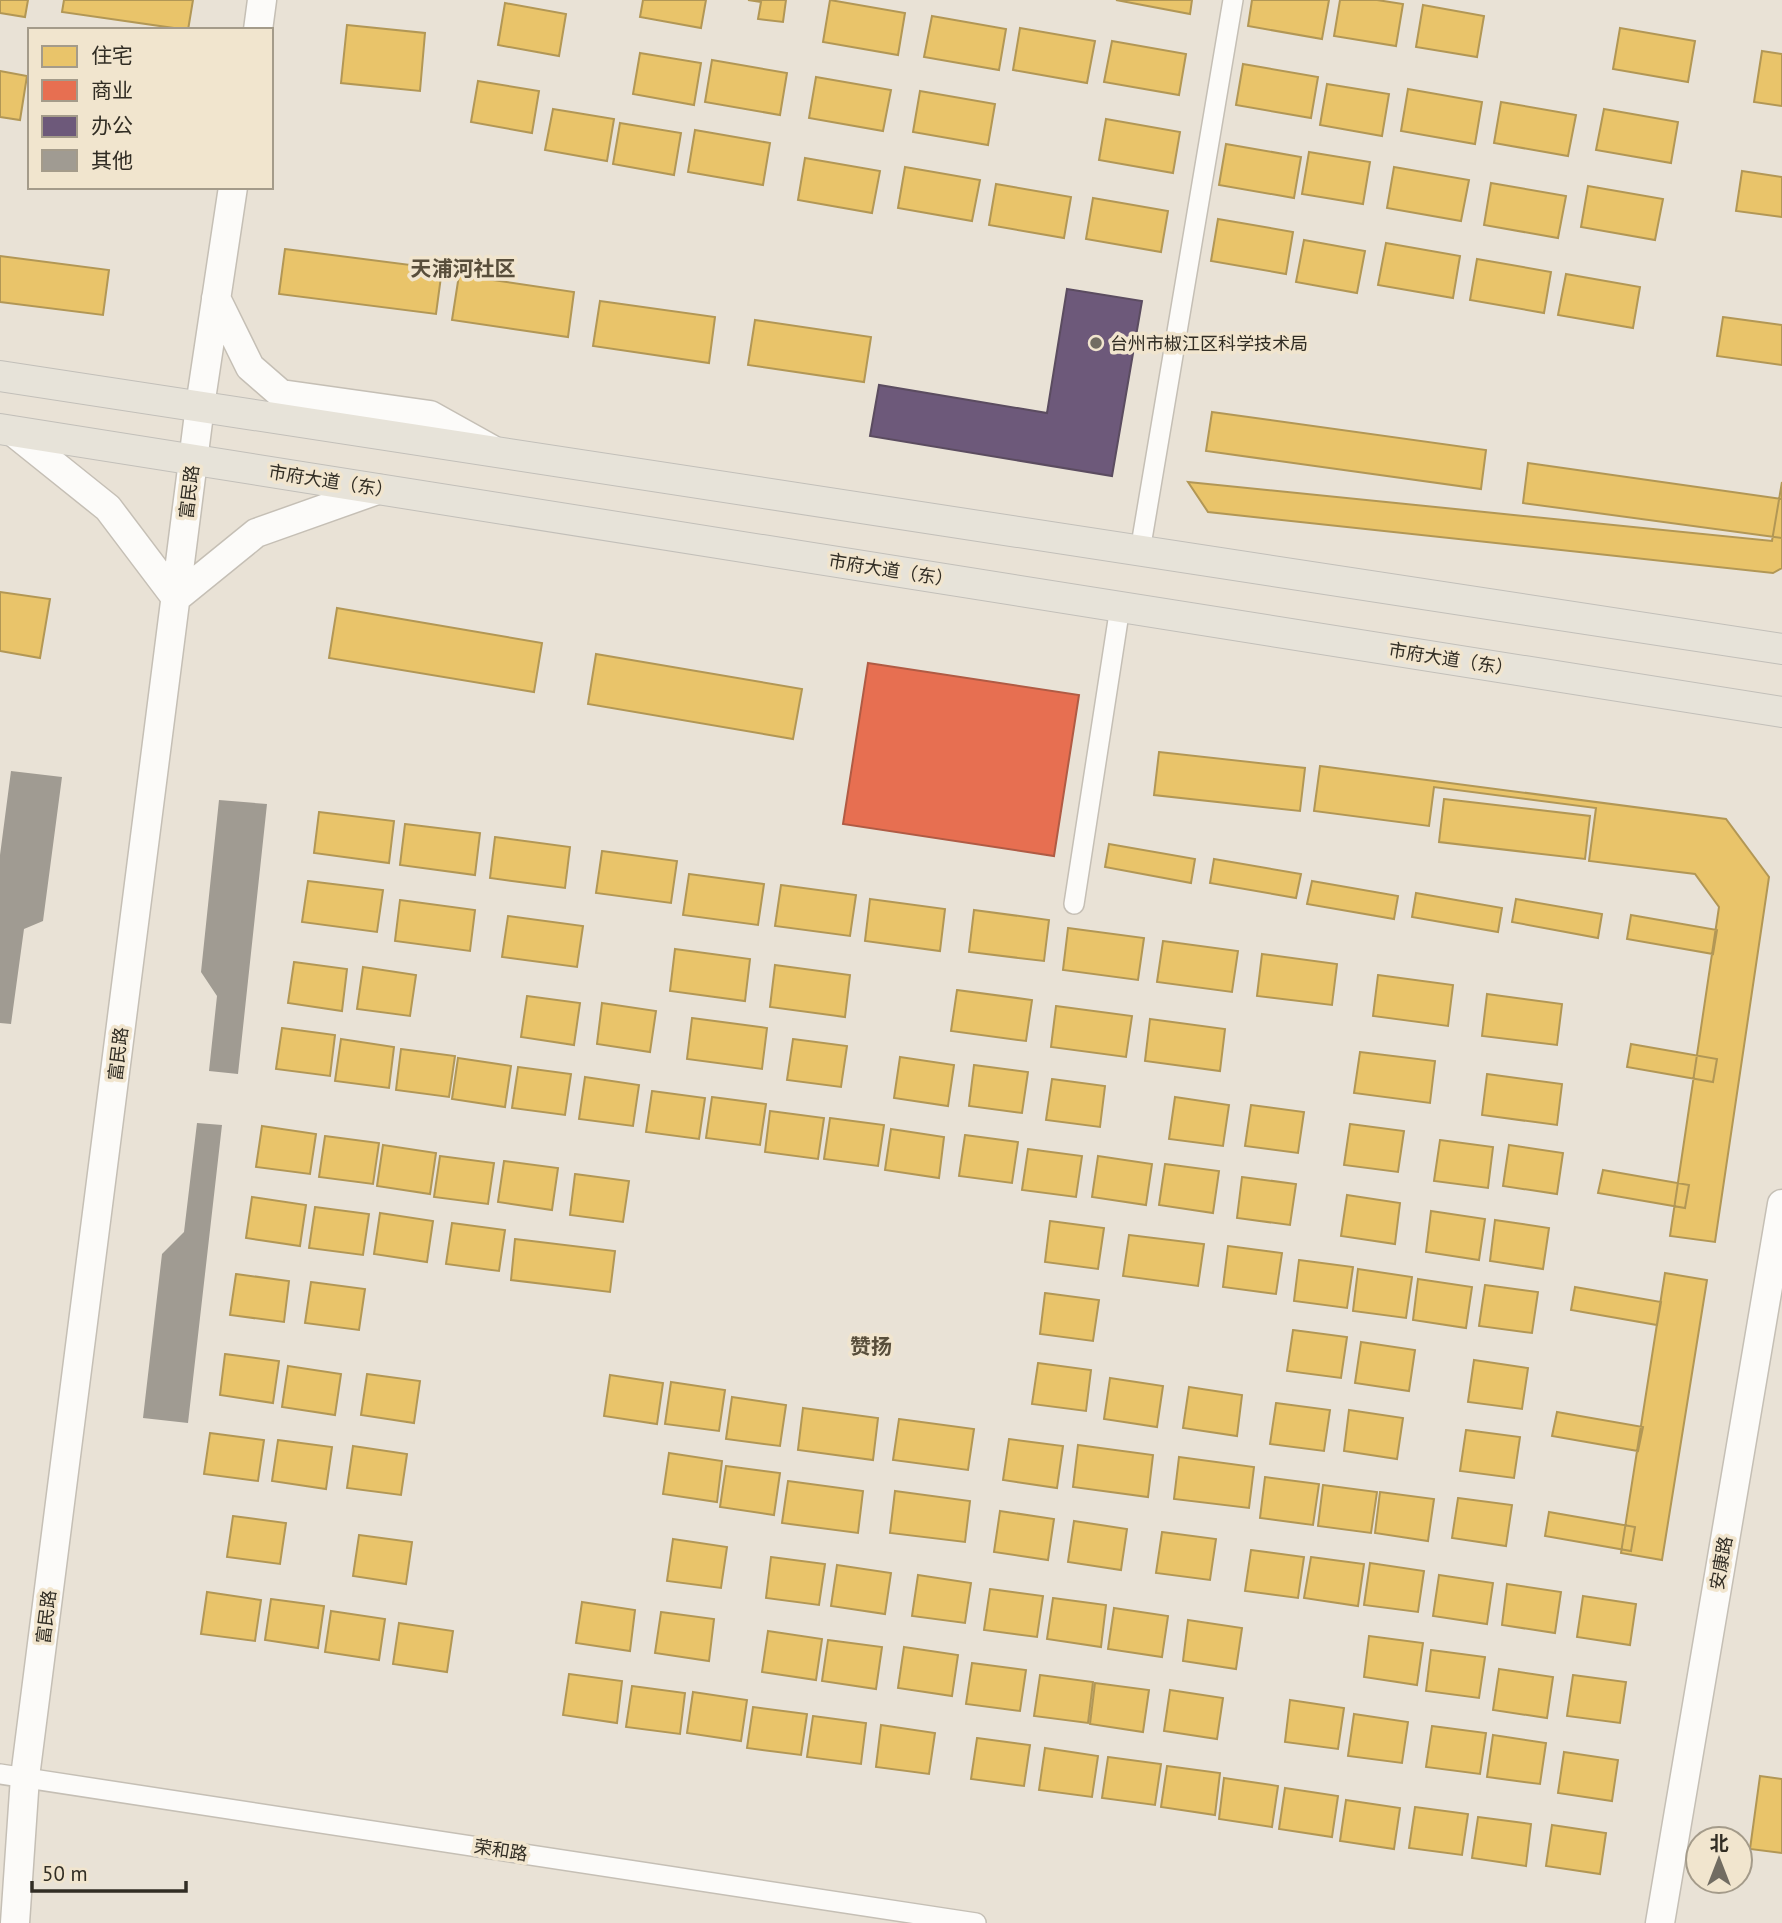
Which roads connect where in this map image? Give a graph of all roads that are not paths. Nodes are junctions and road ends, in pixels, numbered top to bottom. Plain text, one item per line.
1 (262, 0) edge
2 (1233, 0) edge
3 (258, 28) edge
4 (233, 189) edge
5 (216, 298) junction
6 (0, 376) edge
7 (200, 406) junction
8 (6, 430) edge
9 (497, 452) junction
10 (193, 459) junction
11 (380, 489) junction
12 (1140, 551) junction
13 (176, 598) junction
14 (1120, 607) junction
15 (1782, 649) edge
16 (1782, 712) edge
17 (1074, 904) dead end
18 (1782, 1204) edge
19 (13, 1776) edge
20 (922, 1919) edge
21 (15, 1923) edge
22 (976, 1923) edge
23 (1660, 1923) edge

1 - 3 street
2 - 12 street
4 - 5 street, 富民路
5 - 7 street, 富民路
5 - 9 street
6 - 7 main road
7 - 9 main road
7 - 10 street, 富民路
8 - 10 main road, 市府大道（东）
8 - 13 street
9 - 12 main road
10 - 11 main road, 市府大道（东）
10 - 13 street, 富民路
11 - 13 street
11 - 14 main road, 市府大道（东）
12 - 15 main road
13 - 19 street, 富民路
14 - 16 main road, 市府大道（东）
14 - 17 street
18 - 23 street, 安康路
19 - 20 street, 荣和路
19 - 21 street, 富民路
20 - 22 street, 荣和路

